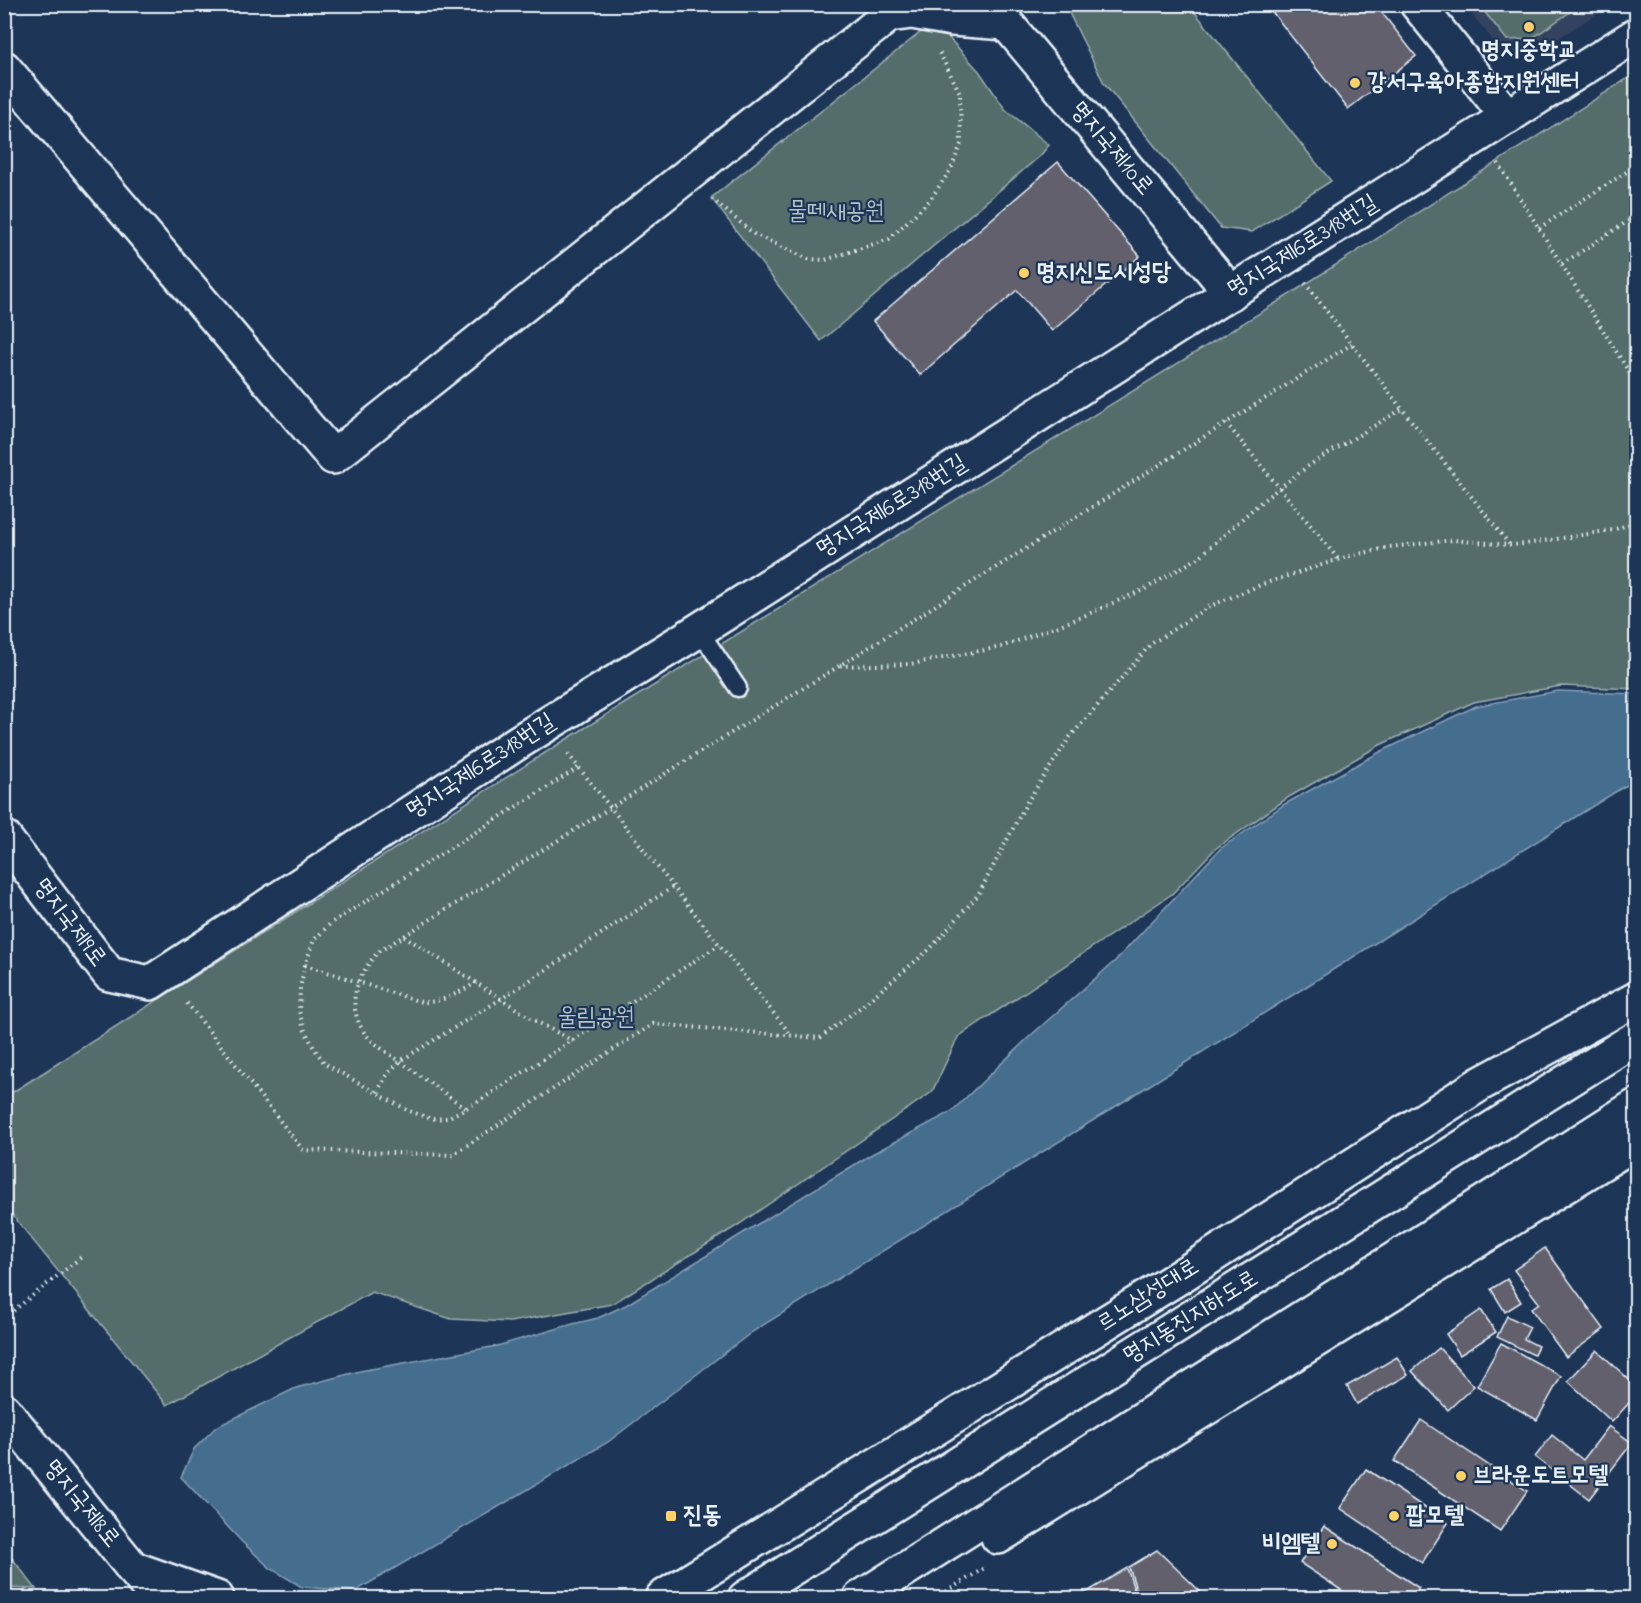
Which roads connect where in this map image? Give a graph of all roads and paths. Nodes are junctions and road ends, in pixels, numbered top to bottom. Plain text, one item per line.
1 (1417, 4) edge
2 (889, 10) edge
3 (999, 11) edge
4 (1636, 35) edge
5 (936, 47) dead end
6 (4, 68) edge
7 (1508, 117) junction
8 (1496, 159) dead end
9 (1636, 166) edge
10 (711, 198) dead end
11 (1636, 216) edge
12 (1539, 228) junction
13 (1562, 264) junction
14 (1303, 280) dead end
15 (1231, 293) junction
16 (1352, 344) junction
17 (1636, 383) edge
18 (1402, 409) junction
19 (1226, 423) junction
20 (1279, 489) junction
21 (1636, 522) edge
22 (1510, 545) junction
23 (1339, 560) junction
24 (699, 630) junction
25 (839, 666) junction
26 (738, 688) dead end
27 (568, 754) dead end
28 (578, 768) junction
29 (610, 808) junction
30 (4, 837) edge
31 (673, 887) junction
32 (404, 936) junction
33 (719, 945) junction
34 (305, 965) junction
35 (358, 982) junction
36 (150, 983) joint
37 (476, 983) junction
38 (501, 999) junction
39 (1636, 999) edge
40 (187, 1003) dead end
41 (791, 1035) junction
42 (1636, 1038) edge
43 (573, 1041) junction
44 (400, 1061) junction
45 (377, 1092) junction
46 (1636, 1106) edge
47 (465, 1108) junction
48 (1636, 1142) edge
49 (84, 1255) dead end
50 (4, 1318) edge
51 (4, 1410) edge
52 (134, 1583) edge
53 (157, 1599) edge
54 (217, 1599) edge
55 (662, 1599) edge
56 (745, 1599) edge
57 (860, 1599) edge
58 (900, 1599) edge

1 - 7 main road
2 - 3 main road
2 - 6 main road
3 - 15 main road, 명지국제10로
4 - 7 main road, 명지국제6로318번길
5 - 10 path
7 - 15 main road, 명지국제6로318번길
8 - 12 path
9 - 12 path
11 - 13 path
12 - 13 path
13 - 17 path
14 - 16 path
15 - 24 main road, 명지국제6로318번길
16 - 18 path
16 - 19 path
18 - 20 path
18 - 22 path
19 - 20 path
19 - 25 path
20 - 23 path
20 - 25 path
21 - 22 path
22 - 23 path
23 - 41 path
24 - 26 lane
24 - 36 main road, 명지국제6로318번길
25 - 29 path
27 - 28 path
28 - 29 path
28 - 34 path
29 - 31 path
29 - 32 path
30 - 36 main road, 명지국제9로
31 - 33 path
31 - 38 path
32 - 35 path
32 - 37 path
33 - 41 path
33 - 43 path
34 - 35 path
34 - 45 path
35 - 37 path
35 - 44 path
37 - 38 path
38 - 43 path
38 - 44 path
39 - 55 main road, 르노삼성대로
40 - 41 path
42 - 56 main road, 명지동진지하도로
43 - 47 path
44 - 45 path
44 - 47 path
45 - 47 path
46 - 57 main road
48 - 58 main road
49 - 50 path
51 - 52 main road, 명지국제8로
52 - 53 main road, 명지국제8로
52 - 54 main road

